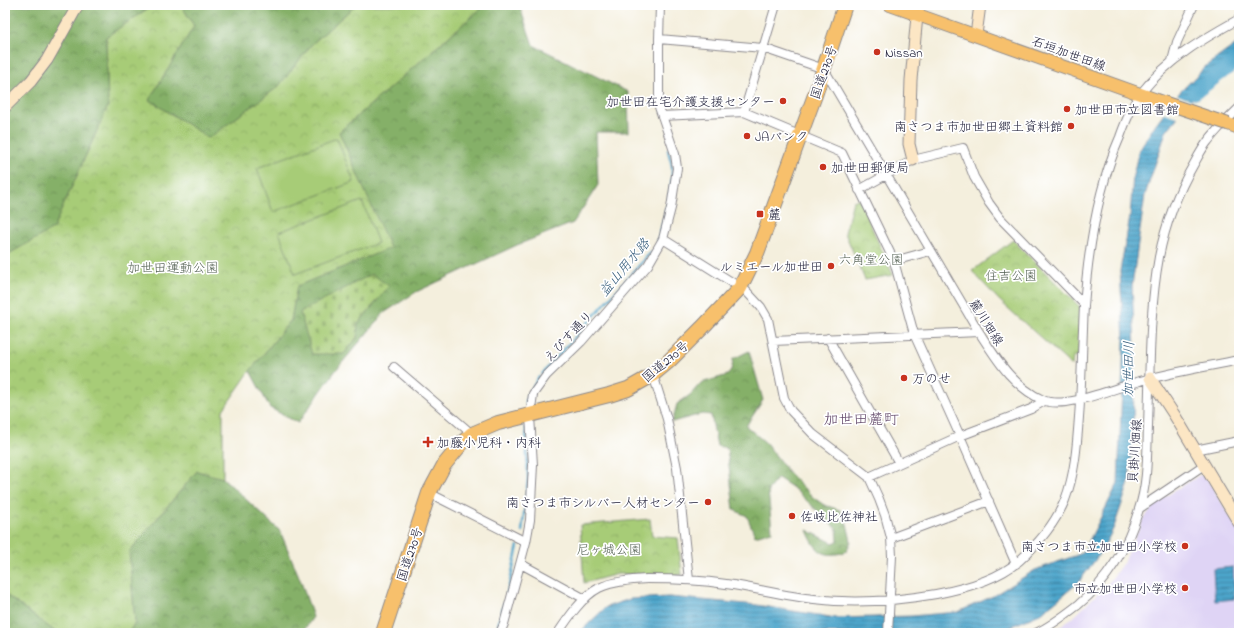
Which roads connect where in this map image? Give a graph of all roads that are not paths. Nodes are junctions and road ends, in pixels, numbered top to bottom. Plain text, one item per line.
1 (78, 5) edge
2 (660, 5) edge
3 (776, 5) edge
4 (846, 5) edge
5 (890, 5) edge
6 (980, 5) edge
7 (1194, 5) edge
8 (919, 12) edge
9 (1239, 19) edge
10 (973, 34) junction
11 (659, 39) junction
12 (764, 48) junction
13 (1172, 61) junction
14 (824, 69) junction
15 (1140, 93) junction
16 (5, 107) edge
17 (1239, 108) edge
18 (744, 112) junction
19 (662, 116) junction
20 (1234, 126) edge
21 (800, 135) junction
22 (913, 160) junction
23 (886, 176) junction
24 (859, 190) junction
25 (663, 239) junction
26 (930, 251) junction
27 (894, 261) junction
28 (740, 288) junction
29 (1084, 304) junction
30 (978, 332) junction
31 (914, 334) junction
32 (828, 338) junction
33 (773, 341) junction
34 (1239, 360) edge
35 (394, 367) dead end
36 (651, 376) junction
37 (1147, 379) junction
38 (1083, 399) junction
39 (1044, 401) junction
40 (530, 416) junction
41 (472, 434) junction
42 (960, 436) junction
43 (1239, 441) edge
44 (1195, 450) junction
45 (899, 463) junction
46 (1204, 464) junction
47 (869, 477) junction
48 (429, 493) junction
49 (989, 502) junction
50 (1140, 508) junction
51 (1239, 523) edge
52 (891, 538) junction
53 (526, 542) junction
54 (521, 564) junction
55 (1016, 564) junction
56 (689, 580) junction
57 (585, 599) junction
58 (890, 603) junction
59 (383, 633) edge
60 (500, 633) edge
61 (558, 633) edge
62 (888, 633) edge
63 (1036, 633) edge

1 - 16 street
2 - 11 street, えびす通り
3 - 12 street
4 - 14 highway, 国道270号
5 - 8 main road, 石垣加世田線
6 - 10 street
7 - 13 street
8 - 10 main road, 石垣加世田線
8 - 22 street
9 - 13 street
10 - 15 main road, 石垣加世田線
11 - 12 street
11 - 19 street, えびす通り
12 - 14 street
12 - 18 street
13 - 15 street
14 - 21 highway, 国道270号
14 - 23 street, 麓川畑線
15 - 20 main road, 石垣加世田線, bridge
15 - 29 street
17 - 37 street, 貝掛川畑線
18 - 19 street
18 - 21 street
19 - 25 street, えびす通り
21 - 24 street
21 - 28 highway, 国道270号
22 - 23 street
22 - 29 street
23 - 24 street
23 - 26 street, 麓川畑線
24 - 27 street
25 - 28 street
25 - 40 street, えびす通り
26 - 27 street
26 - 30 street, 麓川畑線
27 - 31 street
28 - 33 street
28 - 36 highway, 国道270号
29 - 38 street
30 - 31 street
30 - 39 street, 麓川畑線
31 - 32 street
31 - 42 street
32 - 33 street
32 - 45 street
33 - 47 street
34 - 37 street
35 - 41 street
36 - 40 highway, 国道270号
36 - 56 street
37 - 38 street
37 - 44 street
37 - 50 street, 貝掛川畑線
38 - 39 street
38 - 55 street
39 - 42 street
40 - 41 highway, 国道270号
40 - 53 street, えびす通り
41 - 48 highway, 国道270号
42 - 45 street
42 - 49 street
43 - 44 street
44 - 46 street
45 - 47 street
46 - 50 street
46 - 51 street
47 - 52 street
48 - 53 street
48 - 59 highway, 国道270号
49 - 52 street
49 - 55 street
50 - 63 street, 貝掛川畑線
52 - 58 street
53 - 54 street, えびす通り
54 - 57 street
54 - 60 street, えびす通り
55 - 58 street
56 - 57 street
56 - 58 street
57 - 61 street
58 - 62 street

